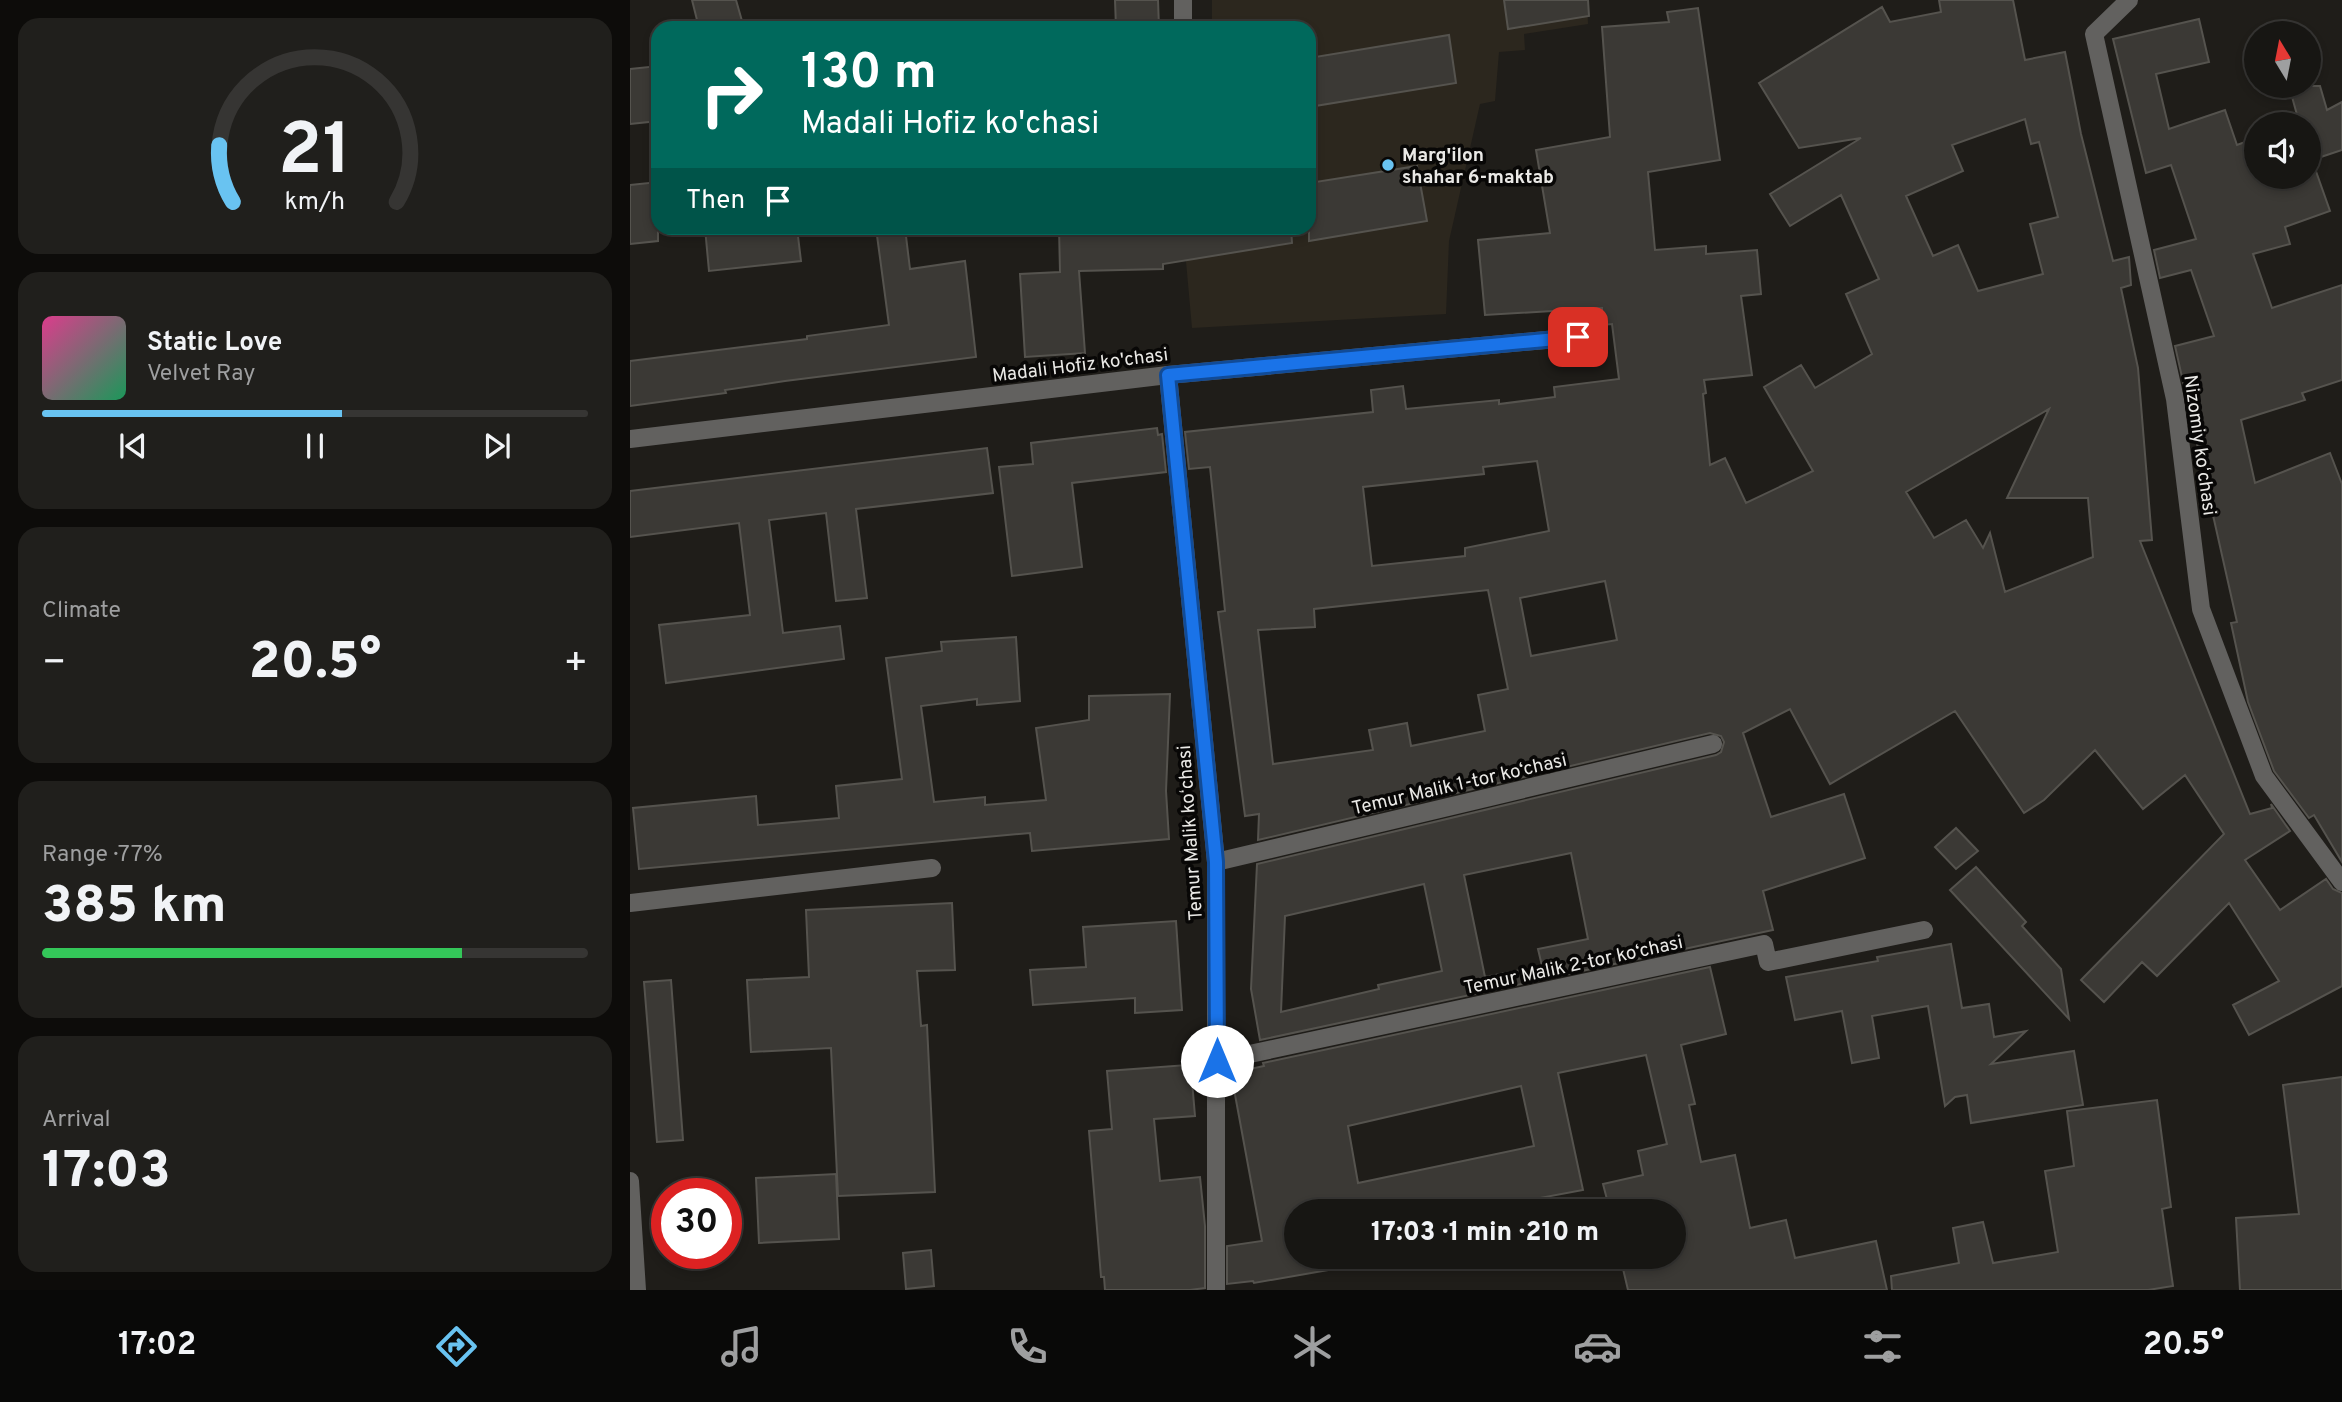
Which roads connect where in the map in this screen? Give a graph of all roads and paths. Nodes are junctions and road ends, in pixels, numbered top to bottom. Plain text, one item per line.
1 (1183, 0) edge
2 (2129, 0) edge
3 (1182, 21) edge
4 (1578, 337) dead end
5 (1168, 375) junction
6 (630, 439) edge
7 (1713, 744) dead end
8 (1216, 862) junction
9 (932, 868) dead end
10 (2342, 882) edge
11 (630, 902) edge
12 (1924, 930) dead end
13 (1217, 1061) junction
14 (630, 1181) edge
15 (634, 1284) edge
16 (1216, 1290) edge

1 - 3 street
2 - 10 street, Nizomiy koʻchasi
4 - 5 street, Madali Hofiz ko'chasi
5 - 6 street, Madali Hofiz ko'chasi
5 - 8 street, Temur Malik koʻchasi
7 - 8 street, Temur Malik 1-tor ko‘chasi
8 - 13 street, Temur Malik koʻchasi
9 - 11 street
12 - 13 street, Temur Malik 2-tor ko‘chasi
13 - 16 street, Temur Malik koʻchasi
14 - 15 street

